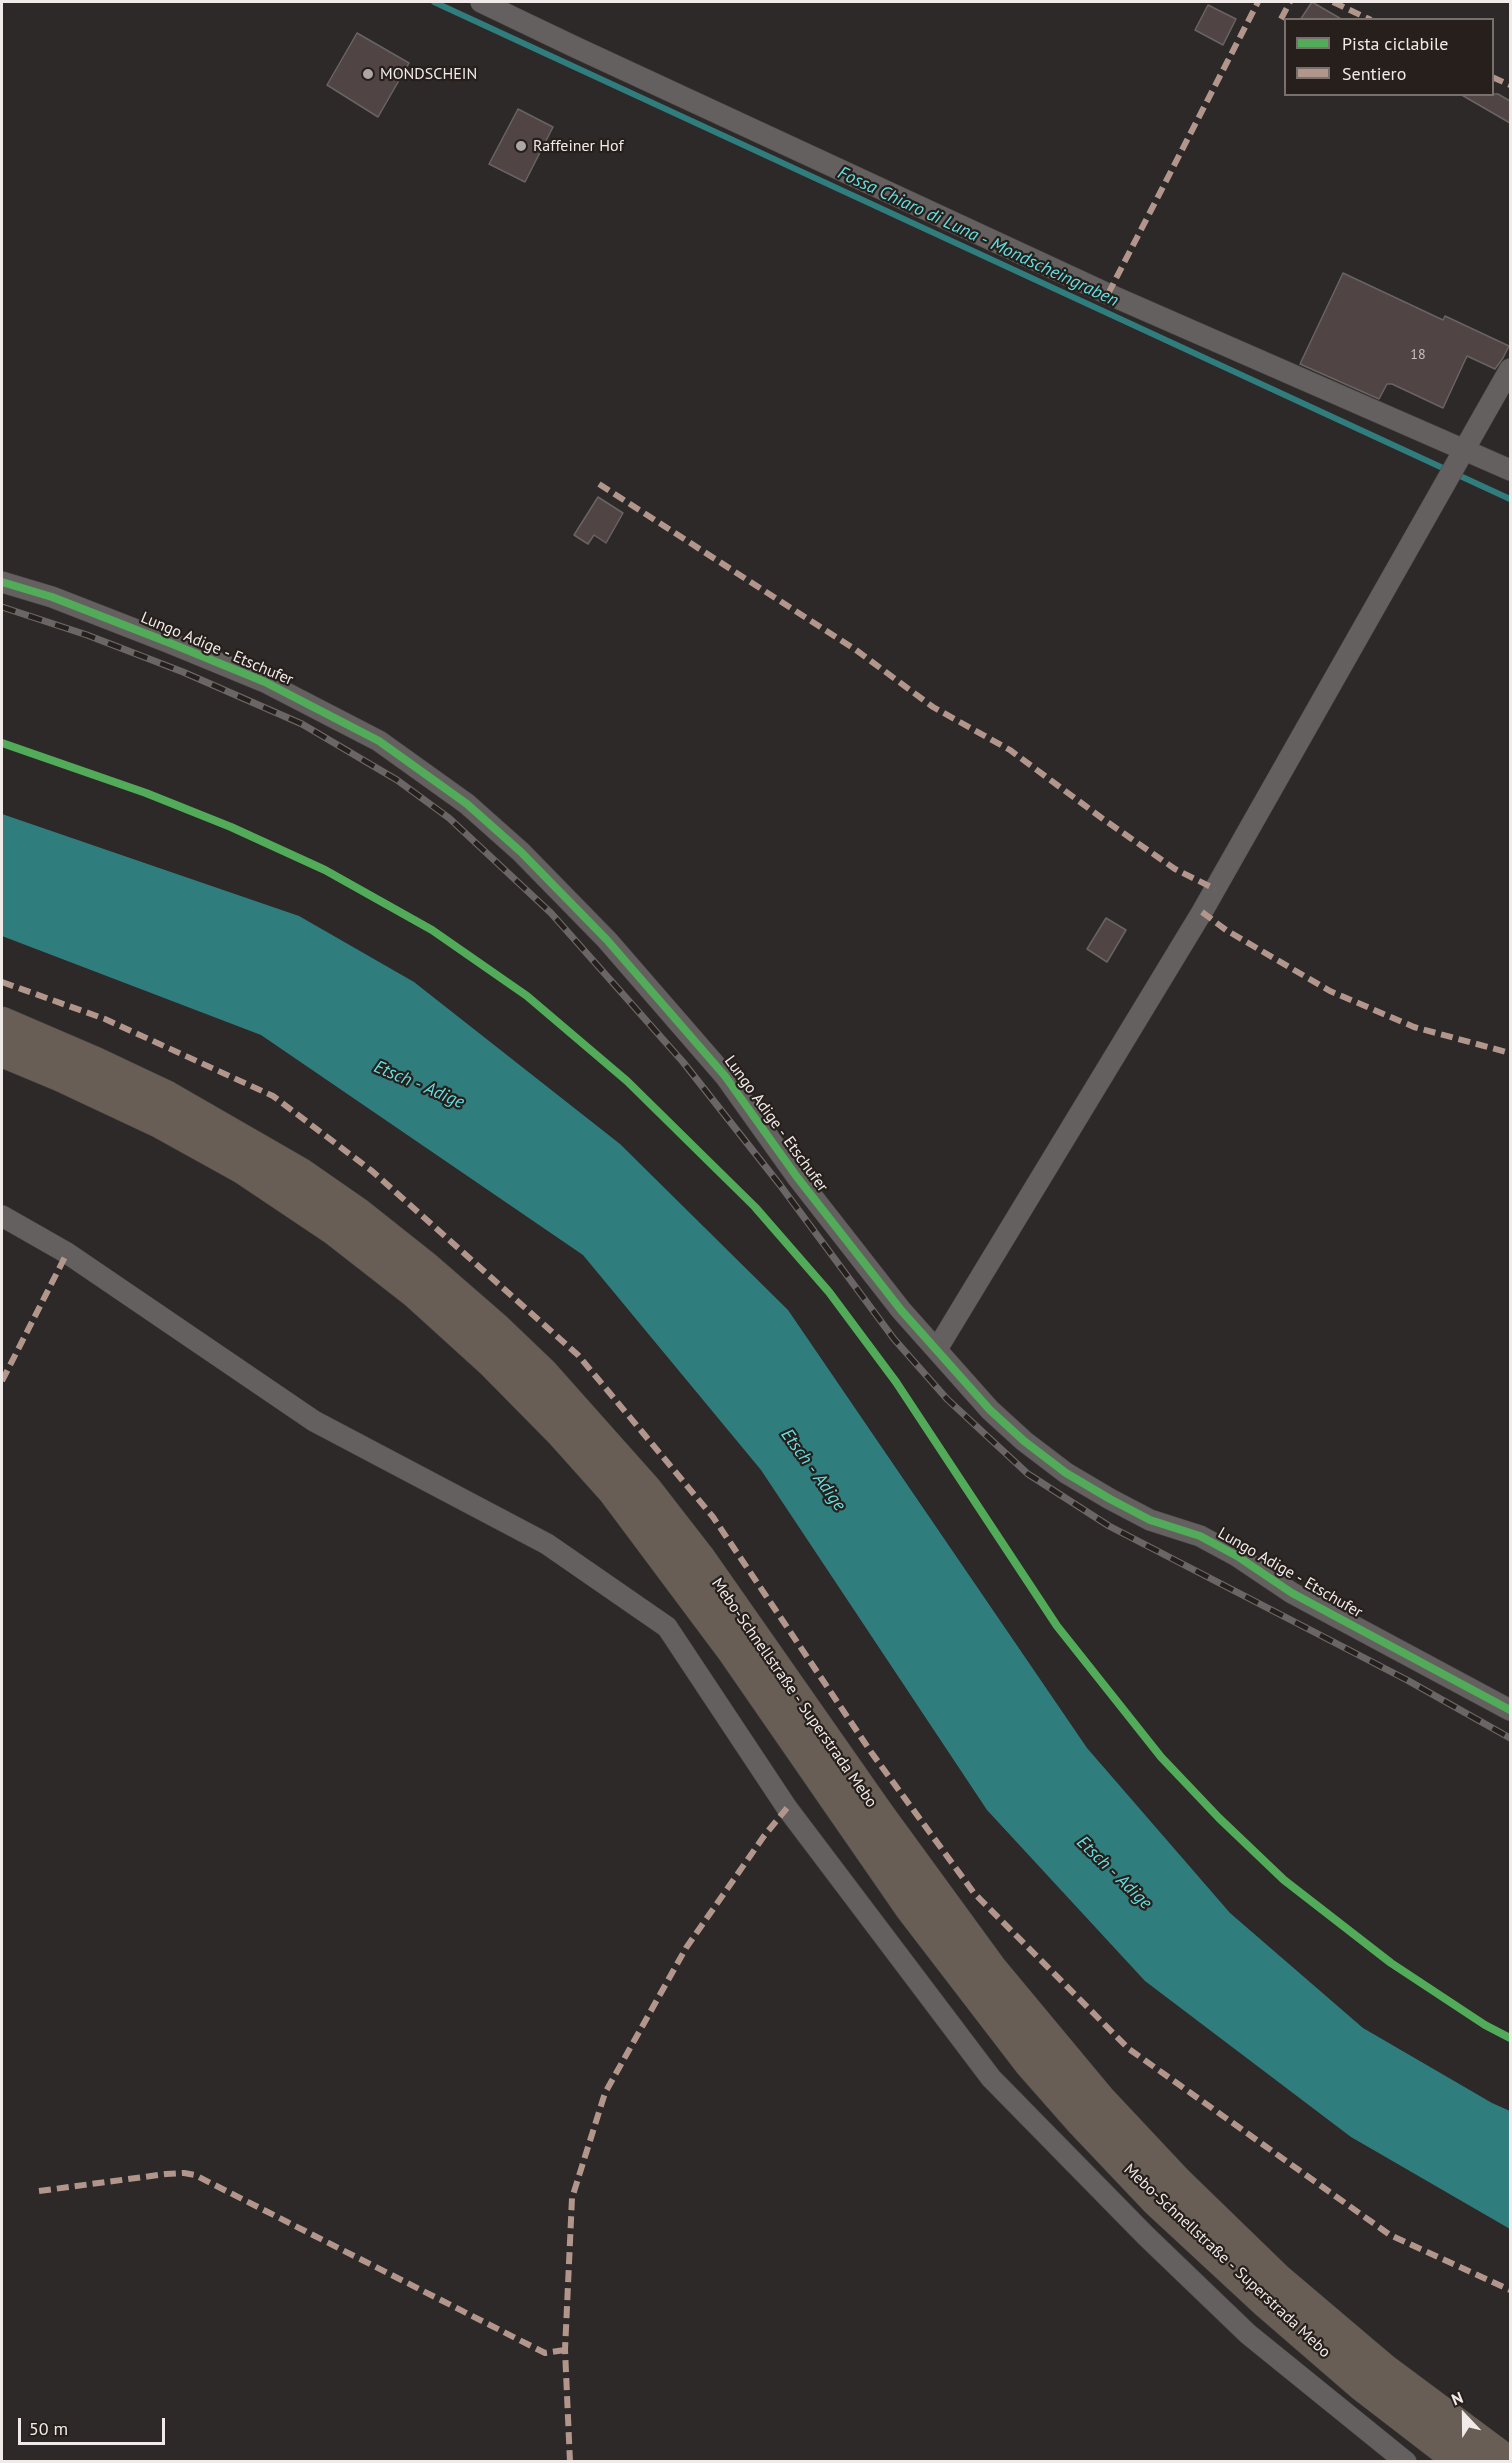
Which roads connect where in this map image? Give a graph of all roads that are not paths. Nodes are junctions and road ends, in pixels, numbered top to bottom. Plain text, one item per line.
1 (481, 2) edge
2 (1510, 369) edge
3 (1466, 450) junction
4 (1510, 470) edge
5 (2, 582) edge
6 (2, 1023) edge
7 (2, 1051) edge
8 (2, 1216) edge
9 (937, 1349) junction
10 (1510, 1710) edge
11 (1467, 2448) edge
12 (1510, 2453) edge
13 (1406, 2462) edge
14 (1508, 2462) edge

1 - 3 street
2 - 3 street
3 - 4 street
3 - 9 street
5 - 9 street, Lungo Adige - Etschufer
6 - 11 highway, Mebo-Schnellstraße - Superstrada Mebo
7 - 11 highway, Mebo-Schnellstraße - Superstrada Mebo
8 - 13 street
9 - 10 street, Lungo Adige - Etschufer
11 - 12 highway
11 - 14 highway, Mebo-Schnellstraße - Superstrada Mebo

